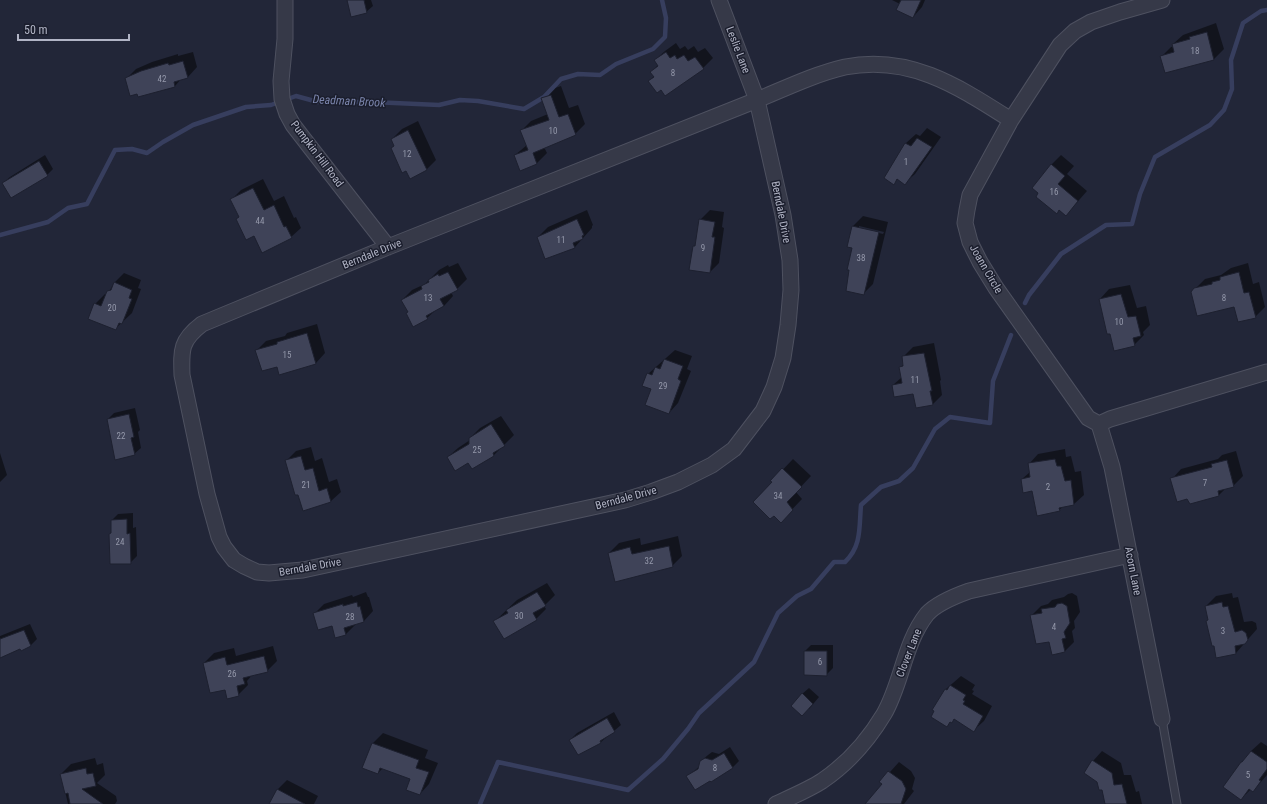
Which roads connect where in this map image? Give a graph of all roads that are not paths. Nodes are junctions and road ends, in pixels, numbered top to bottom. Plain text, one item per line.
1 (285, 0) edge
2 (719, 0) edge
3 (1162, 0) edge
4 (757, 100) junction
5 (1011, 120) junction
6 (388, 247) junction
7 (1267, 372) edge
8 (1099, 424) junction
9 (1130, 556) junction
10 (1162, 719) joint
11 (776, 804) edge
12 (1177, 804) edge

1 - 6 street, Pumpkin Hill Road
2 - 4 street, Leslie Lane
3 - 5 street, Joann Circle
4 - 5 street, Berndale Drive
4 - 6 street, Berndale Drive
4 - 6 street, Berndale Drive
5 - 8 street, Joann Circle
7 - 8 street
8 - 9 street, Acorn Lane
9 - 10 street, Acorn Lane
9 - 11 street, Clover Lane
10 - 12 lane

